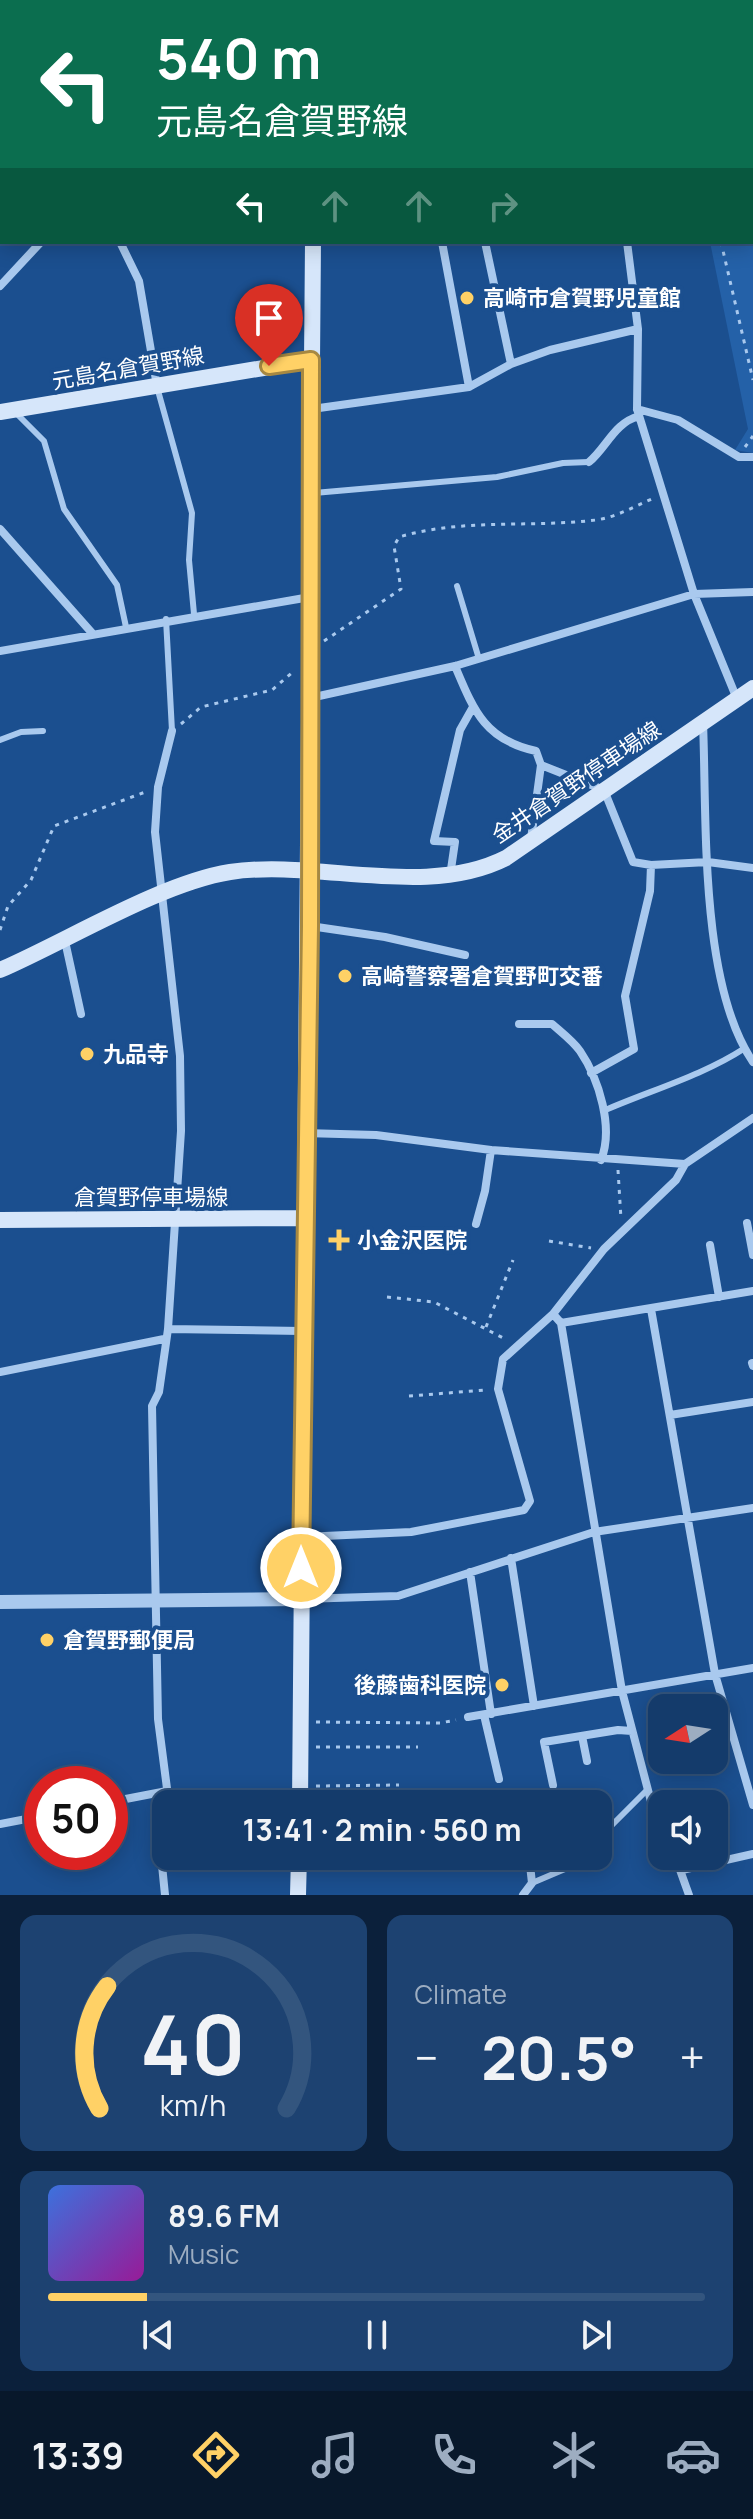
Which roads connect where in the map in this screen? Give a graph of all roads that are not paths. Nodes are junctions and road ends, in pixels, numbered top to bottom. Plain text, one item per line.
1 (39, 244) edge
2 (121, 244) edge
3 (313, 244) edge
4 (442, 244) edge
5 (485, 244) edge
6 (627, 244) edge
7 (0, 286) edge
8 (638, 329) junction
9 (311, 360) junction
10 (511, 364) junction
11 (157, 386) junction
12 (469, 387) junction
13 (311, 409) junction
14 (6, 411) edge
15 (638, 413) junction
16 (753, 457) edge
17 (589, 462) joint
18 (311, 494) junction
19 (0, 529) edge
20 (457, 586) dead end
21 (753, 592) edge
22 (694, 594) junction
23 (310, 597) junction
24 (194, 614) junction
25 (166, 619) junction
26 (126, 627) junction
27 (92, 633) junction
28 (0, 651) edge
29 (479, 659) junction
30 (455, 666) junction
31 (753, 688) edge
32 (310, 698) junction
33 (737, 699) junction
34 (473, 707) junction
35 (703, 722) junction
36 (43, 731) dead end
37 (172, 731) joint
38 (0, 740) edge
39 (541, 765) junction
40 (604, 790) junction
41 (531, 840) junction
42 (708, 862) junction
43 (651, 865) junction
44 (753, 868) edge
45 (309, 872) junction
46 (450, 876) junction
47 (161, 894) junction
48 (310, 926) junction
49 (65, 941) junction
50 (465, 955) dead end
51 (0, 970) edge
52 (81, 1014) dead end
53 (519, 1024) dead end
54 (745, 1048) junction
55 (753, 1062) edge
56 (591, 1073) junction
57 (603, 1111) junction
58 (753, 1118) edge
59 (304, 1133) junction
60 (491, 1150) junction
61 (601, 1160) junction
62 (685, 1164) junction
63 (303, 1218) junction
64 (173, 1219) junction
65 (0, 1220) edge
66 (747, 1223) dead end
67 (476, 1224) dead end
68 (710, 1245) dead end
69 (753, 1255) edge
70 (752, 1294) edge
71 (719, 1297) junction
72 (651, 1309) junction
73 (553, 1314) junction
74 (561, 1323) junction
75 (168, 1329) junction
76 (302, 1331) junction
77 (164, 1339) junction
78 (0, 1372) edge
79 (753, 1402) edge
80 (670, 1415) junction
81 (753, 1508) edge
82 (688, 1517) junction
83 (594, 1532) junction
84 (300, 1537) junction
85 (511, 1558) junction
86 (470, 1572) junction
87 (301, 1599) junction
88 (0, 1602) edge
89 (156, 1602) junction
90 (753, 1668) edge
91 (715, 1674) junction
92 (622, 1691) junction
93 (534, 1706) junction
94 (488, 1714) junction
95 (468, 1717) road end
96 (632, 1731) junction
97 (582, 1736) junction
98 (587, 1761) dead end
99 (499, 1779) dead end
100 (553, 1785) dead end
101 (167, 1790) edge
102 (300, 1790) edge
103 (647, 1790) joint
104 (152, 1794) edge
105 (128, 1799) edge
106 (753, 1805) edge
107 (24, 1819) edge
108 (0, 1824) edge
109 (612, 1825) edge
110 (753, 1854) edge
111 (728, 1860) edge
112 (164, 1870) edge
113 (299, 1870) edge
114 (531, 1870) edge
115 (563, 1870) edge
116 (682, 1870) edge
117 (532, 1883) junction
118 (165, 1895) edge
119 (298, 1895) edge
120 (523, 1895) edge
121 (689, 1895) edge

1 - 7 street
2 - 11 street
3 - 9 main road
4 - 12 street
5 - 10 street
6 - 8 street
8 - 10 street
8 - 15 street
9 - 11 main road, 元島名倉賀野線
9 - 13 main road
10 - 12 street
11 - 14 main road, 元島名倉賀野線
11 - 24 lane
12 - 13 street
13 - 18 main road
14 - 26 lane
15 - 16 street
15 - 17 street
15 - 22 street
17 - 18 lane
18 - 23 main road
19 - 27 street
20 - 29 lane
21 - 22 street
22 - 29 street
22 - 33 street
23 - 24 street
23 - 32 main road
24 - 25 street
25 - 26 street
25 - 37 lane
26 - 27 street
27 - 28 street
29 - 30 street
30 - 32 street
30 - 34 street
31 - 33 main road, 金井倉賀野停車場線
32 - 45 main road
33 - 35 main road, 金井倉賀野停車場線
34 - 39 street
34 - 46 street
35 - 40 main road, 金井倉賀野停車場線
35 - 42 street
36 - 38 lane
37 - 47 street
39 - 40 street
39 - 41 street
40 - 41 main road, 金井倉賀野停車場線
40 - 43 street
41 - 46 main road, 金井倉賀野停車場線
42 - 43 street
42 - 44 street
42 - 54 street
43 - 56 street
45 - 46 main road, 金井倉賀野停車場線
45 - 47 main road, 金井倉賀野停車場線
45 - 48 main road
47 - 49 main road, 金井倉賀野停車場線
47 - 64 street
48 - 50 street
48 - 59 main road
49 - 51 main road, 金井倉賀野停車場線
49 - 52 street
53 - 56 street
54 - 55 street
54 - 57 lane
56 - 57 street
57 - 61 street
58 - 62 street
59 - 60 street
59 - 63 main road
60 - 61 street
60 - 67 street
61 - 62 street
62 - 73 street
63 - 64 main road, 倉賀野停車場線
63 - 76 main road
64 - 65 main road, 倉賀野停車場線
64 - 75 street
66 - 69 street
68 - 71 street
70 - 71 street
71 - 72 street
72 - 74 street
72 - 80 street
73 - 74 street
73 - 84 street
74 - 83 street
75 - 76 street
75 - 77 street
76 - 84 main road
77 - 78 street
77 - 89 street
79 - 80 street
80 - 82 street
81 - 82 street
82 - 83 street
82 - 91 street
83 - 85 street
83 - 92 street
84 - 87 main road
85 - 86 street
85 - 93 street
86 - 87 street
86 - 94 street
87 - 89 street
87 - 102 main road
88 - 89 street
89 - 101 street
90 - 91 street
91 - 92 street
91 - 106 street
92 - 93 street
92 - 96 street
93 - 94 street
94 - 95 street
94 - 99 street
96 - 97 street
96 - 103 street
97 - 98 street
97 - 100 street
103 - 109 lane
104 - 105 street
107 - 108 street
110 - 111 street
112 - 118 street
113 - 119 main road
114 - 117 street
115 - 117 lane
116 - 121 street
117 - 120 street

